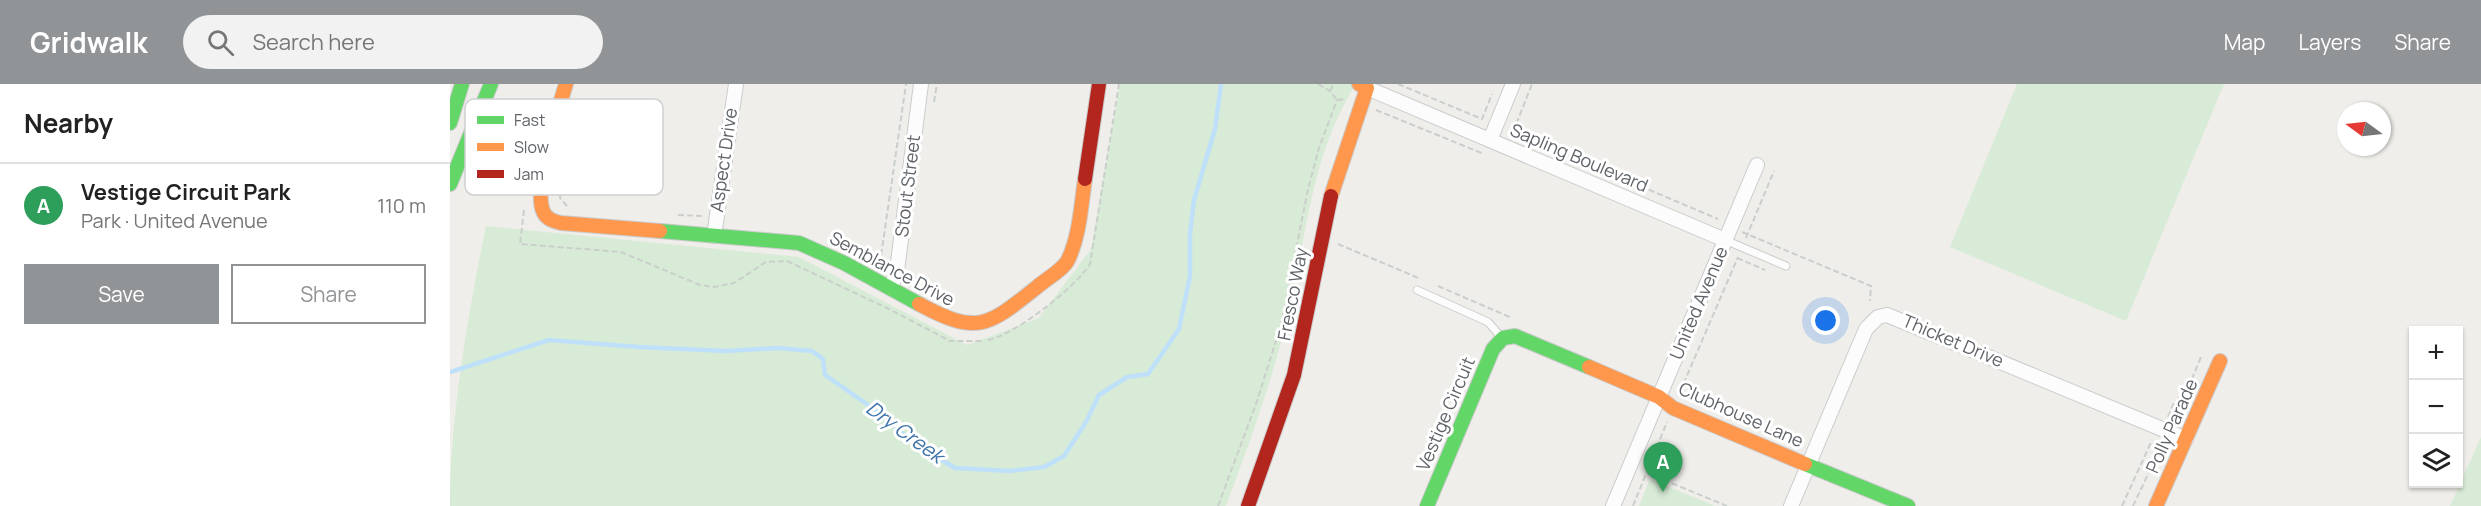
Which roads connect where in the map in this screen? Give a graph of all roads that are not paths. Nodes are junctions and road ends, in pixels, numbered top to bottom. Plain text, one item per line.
1 (462, 84) edge
2 (491, 84) edge
3 (566, 84) edge
4 (736, 84) edge
5 (921, 84) edge
6 (1099, 84) edge
7 (1513, 84) edge
8 (1363, 86) edge
9 (485, 99) edge
10 (561, 99) edge
11 (450, 123) edge
12 (1490, 140) junction
13 (465, 147) edge
14 (1756, 165) dead end
15 (450, 184) edge
16 (543, 195) edge
17 (714, 236) junction
18 (1725, 240) junction
19 (1786, 266) dead end
20 (891, 288) junction
21 (1417, 290) dead end
22 (1503, 338) junction
23 (2220, 361) dead end
24 (1659, 397) junction
25 (2186, 439) junction
26 (1809, 464) junction
27 (1248, 506) edge
28 (1427, 506) edge
29 (1613, 506) edge
30 (1791, 506) edge
31 (1908, 506) edge
32 (2156, 506) edge

1 - 11 street
2 - 9 street
3 - 10 street, Semblance Drive
4 - 17 street, Aspect Drive
5 - 20 street, Stout Street
6 - 20 street, Semblance Drive
7 - 12 street
8 - 12 street, Sapling Boulevard
8 - 27 street, Fresco Way
12 - 18 street, Sapling Boulevard
13 - 15 street
14 - 18 street, United Avenue
16 - 17 street, Semblance Drive
17 - 20 street, Semblance Drive
18 - 19 lane, Sapling Boulevard
18 - 24 street, United Avenue
21 - 22 lane
22 - 24 street
22 - 28 street, Vestige Circuit
23 - 25 street, Polly Parade
24 - 26 street, Clubhouse Lane
24 - 29 street, United Avenue
25 - 26 street, Thicket Drive
25 - 32 street, Polly Parade
26 - 30 street, Thicket Drive
26 - 31 street

